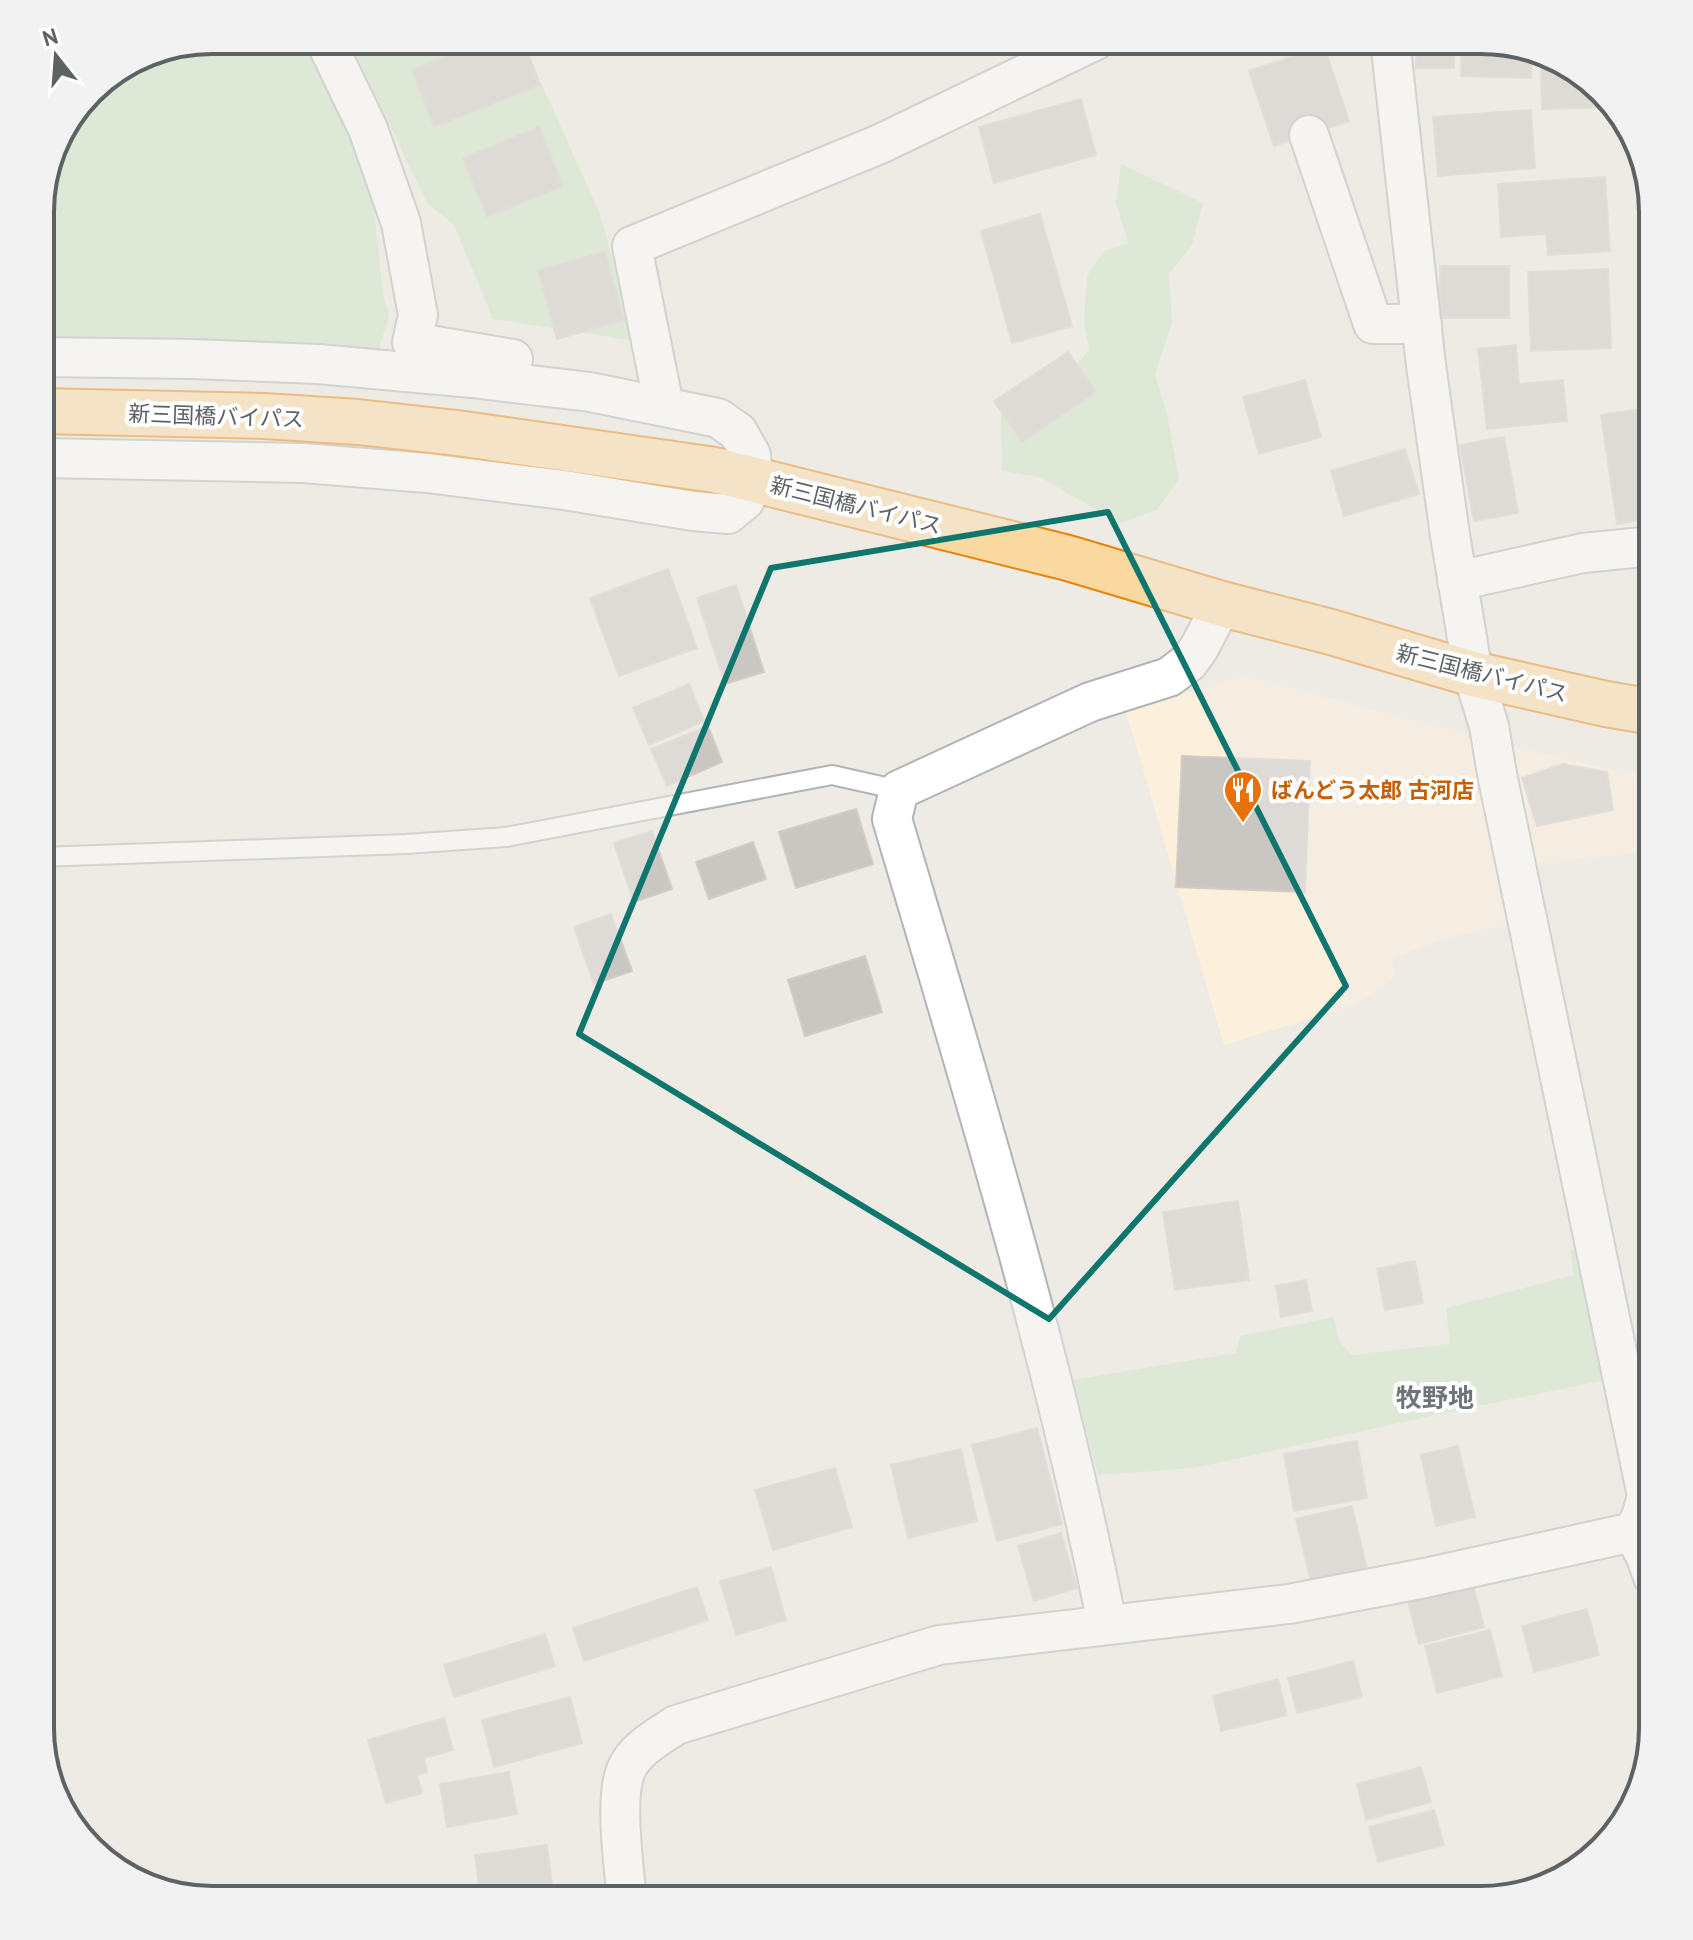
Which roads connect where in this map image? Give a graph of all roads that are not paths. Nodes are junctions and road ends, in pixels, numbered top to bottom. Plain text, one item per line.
1 (332, 54) edge
2 (1067, 54) edge
3 (1392, 54) edge
4 (1309, 135) dead end
5 (1422, 324) junction
6 (54, 357) edge
7 (662, 395) junction
8 (54, 411) edge
9 (54, 458) edge
10 (753, 479) junction
11 (1639, 547) edge
12 (1457, 581) junction
13 (1222, 604) junction
14 (1473, 674) junction
15 (1639, 710) edge
16 (899, 790) junction
17 (54, 857) edge
18 (1639, 1444) edge
19 (1639, 1521) edge
20 (1633, 1532) junction
21 (1639, 1544) edge
22 (1107, 1624) junction
23 (626, 1886) edge

1 - 7 street
2 - 7 street
3 - 5 street
4 - 5 street
5 - 12 street
6 - 7 street
7 - 10 street
8 - 10 highway, 新三国橋バイパス
9 - 10 street
10 - 13 highway, 新三国橋バイパス
11 - 12 street
12 - 14 street
13 - 14 highway, 新三国橋バイパス
13 - 16 street
14 - 15 highway, 新三国橋バイパス
14 - 18 street
16 - 17 lane
16 - 22 street
19 - 20 street
20 - 21 street
20 - 22 street
22 - 23 street

